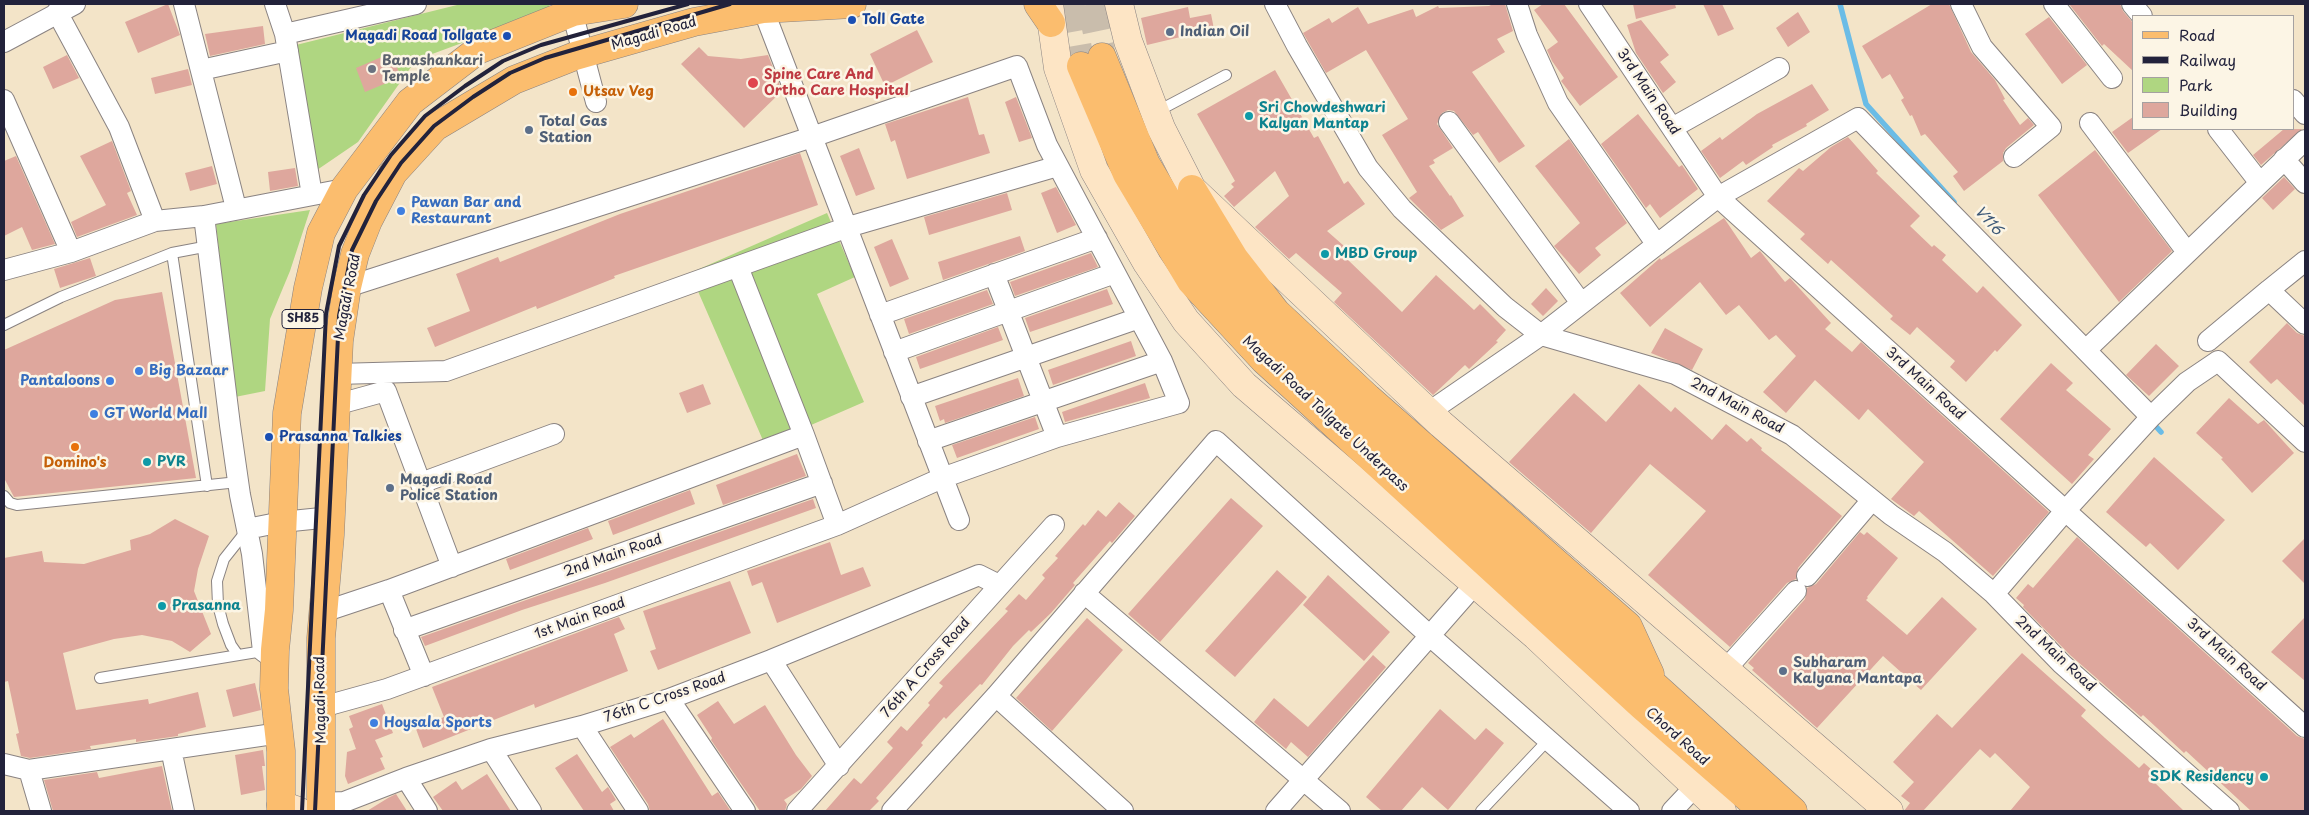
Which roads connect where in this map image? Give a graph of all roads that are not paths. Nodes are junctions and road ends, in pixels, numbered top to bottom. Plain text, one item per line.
1 (75, 4) edge
2 (184, 4) edge
3 (275, 4) edge
4 (416, 4) edge
5 (624, 4) edge
6 (852, 4) edge
7 (1119, 4) edge
8 (1275, 4) edge
9 (1517, 4) edge
10 (1589, 4) edge
11 (1961, 4) edge
12 (2054, 4) edge
13 (2132, 4) edge
14 (571, 8) edge
15 (763, 9) junction
16 (1046, 10) edge
17 (57, 12) junction
18 (2141, 15) edge
19 (4, 42) edge
20 (286, 42) junction
21 (584, 54) junction
22 (1092, 62) tunnel mouth
23 (1779, 68) dead end
24 (201, 70) junction
25 (1226, 75) dead end
26 (2112, 78) dead end
27 (4, 100) edge
28 (2294, 101) edge
29 (596, 102) dead end
30 (1155, 112) junction
31 (2305, 114) edge
32 (1449, 122) dead end
33 (2090, 123) dead end
34 (1672, 128) junction
35 (2219, 130) edge
36 (812, 137) junction
37 (2305, 140) edge
38 (2014, 157) dead end
39 (2284, 159) junction
40 (1058, 166) junction
41 (2260, 183) junction
42 (2305, 183) edge
43 (344, 189) junction
44 (1192, 189) junction
45 (312, 195) junction
46 (1718, 197) junction
47 (236, 208) junction
48 (204, 216) junction
49 (155, 221) junction
50 (847, 229) junction
51 (1097, 238) junction
52 (1657, 245) junction
53 (208, 246) junction
54 (71, 252) junction
55 (2187, 252) junction
56 (172, 253) junction
57 (2305, 261) edge
58 (738, 268) junction
59 (4, 270) edge
60 (1115, 273) junction
61 (994, 274) junction
62 (347, 287) junction
63 (2268, 290) junction
64 (1581, 304) junction
65 (1008, 311) junction
66 (880, 315) junction
67 (1139, 318) junction
68 (4, 324) edge
69 (2305, 324) edge
70 (1540, 335) junction
71 (2208, 341) dead end
72 (2087, 350) junction
73 (894, 352) junction
74 (1026, 357) junction
75 (1162, 360) junction
76 (337, 374) junction
77 (911, 397) junction
78 (1043, 402) junction
79 (335, 405) junction
80 (1429, 412) junction
81 (2150, 416) junction
82 (554, 434) dead end
83 (804, 435) junction
84 (1057, 437) junction
85 (928, 441) junction
86 (2305, 442) edge
87 (942, 478) junction
88 (238, 482) junction
89 (421, 483) junction
90 (822, 483) junction
91 (207, 486) junction
92 (4, 496) edge
93 (1872, 500) junction
94 (2065, 511) junction
95 (331, 517) junction
96 (959, 520) dead end
97 (282, 522) junction
98 (837, 525) junction
99 (1054, 525) dead end
100 (247, 529) junction
101 (452, 567) junction
102 (1476, 584) junction
103 (999, 585) junction
104 (389, 590) junction
105 (1084, 593) junction
106 (1994, 594) junction
107 (323, 612) junction
108 (404, 630) junction
109 (1430, 636) junction
110 (238, 655) junction
111 (269, 656) junction
112 (771, 660) junction
113 (1726, 669) junction
114 (424, 676) junction
115 (100, 678) dead end
116 (996, 696) junction
117 (669, 699) junction
118 (1642, 704) junction
119 (322, 707) junction
120 (582, 726) junction
121 (2305, 727) edge
122 (280, 733) junction
123 (1548, 740) junction
124 (171, 749) junction
125 (491, 749) junction
126 (4, 764) edge
127 (839, 766) junction
128 (29, 770) junction
129 (1704, 777) junction
130 (406, 778) junction
131 (1304, 778) junction
132 (301, 808) edge
133 (898, 809) edge
134 (41, 811) edge
135 (184, 811) edge
136 (427, 811) edge
137 (531, 811) edge
138 (638, 811) edge
139 (745, 811) edge
140 (797, 811) edge
141 (1123, 811) edge
142 (1276, 811) edge
143 (1340, 811) edge
144 (1481, 811) edge
145 (1629, 811) edge
146 (1672, 811) edge
147 (1722, 811) edge
148 (1763, 811) edge
149 (1793, 811) edge
150 (1889, 811) edge
151 (2229, 811) edge

1 - 17 street
2 - 24 street
3 - 20 street
4 - 20 street
5 - 14 main road, SH85
6 - 15 main road, Magadi Road / SH85
7 - 30 street
8 - 70 street, 2nd Main Road
9 - 52 street
10 - 34 street, 3rd Main Road
11 - 38 street
12 - 26 street
13 - 18 street
14 - 21 street
14 - 43 main road, SH85
15 - 21 main road, Magadi Road / SH85
15 - 36 street
16 - 102 street
17 - 19 street
17 - 49 street
20 - 24 street
20 - 45 street
21 - 29 street
21 - 62 main road, Magadi Road / SH85
22 - 118 main road, Magadi Road Tollgate Underpass
23 - 34 street
24 - 47 street
25 - 30 lane
27 - 54 street
28 - 31 street
30 - 44 street
32 - 64 street
33 - 55 street
34 - 46 street, 3rd Main Road
35 - 41 street
36 - 40 street
36 - 50 street
36 - 62 street
37 - 39 street
39 - 41 street
39 - 42 street
40 - 50 street
40 - 51 street
41 - 55 street
43 - 45 street
43 - 97 main road, SH85
44 - 80 street
44 - 118 main road
45 - 47 street
46 - 52 street
46 - 72 street
46 - 94 street, 3rd Main Road
47 - 48 street
48 - 49 street
48 - 53 street
49 - 54 street
50 - 58 street
50 - 66 street
51 - 60 street
51 - 61 street
52 - 64 street
53 - 56 lane
53 - 88 street
54 - 59 street
55 - 72 street
56 - 68 lane
56 - 91 lane
57 - 63 street
58 - 76 street
58 - 83 street
60 - 65 street
60 - 67 street
61 - 65 street
61 - 66 street
62 - 76 main road, Magadi Road / SH85
63 - 69 street
63 - 71 street
64 - 70 street
65 - 73 street
65 - 74 street
66 - 73 street
67 - 74 street
67 - 75 street
70 - 80 street
70 - 93 street, 2nd Main Road
72 - 81 street
73 - 77 street
74 - 77 street
74 - 78 street
75 - 78 street
75 - 84 street, 1st Main Road
76 - 79 main road, Magadi Road / SH85
77 - 85 street
78 - 84 street
78 - 85 street
79 - 89 street
79 - 95 main road, Magadi Road / SH85
80 - 113 street
81 - 86 street
81 - 94 street
82 - 89 street
83 - 90 street
83 - 101 street
84 - 87 street, 1st Main Road
85 - 87 street
87 - 96 street
87 - 98 street, 1st Main Road
88 - 91 lane
88 - 100 street
89 - 101 street
90 - 98 street
90 - 108 street, 2nd Main Road
91 - 92 lane
93 - 106 street, 2nd Main Road
93 - 113 street
94 - 106 street
94 - 121 street, 3rd Main Road
95 - 97 street
95 - 107 main road, Magadi Road / SH85
97 - 100 street
97 - 111 main road, SH85
98 - 114 street, 1st Main Road
99 - 103 street, 76th A Cross Road
100 - 110 lane
100 - 111 street
101 - 104 street
102 - 109 street
102 - 118 street
103 - 112 street, 76th C Cross Road
103 - 127 street, 76th A Cross Road
104 - 107 street
104 - 108 street
105 - 109 street
105 - 116 street
105 - 131 street
106 - 151 street, 2nd Main Road
107 - 119 main road, Magadi Road / SH85
108 - 114 street
109 - 123 street
109 - 131 street
110 - 111 lane
110 - 115 lane
111 - 122 main road, SH85
112 - 117 street, 76th C Cross Road
112 - 127 street
113 - 150 street
114 - 119 street, 1st Main Road
116 - 133 street
116 - 141 street
117 - 120 street, 76th C Cross Road
117 - 139 street
118 - 129 main road, Chord Road
118 - 149 main road
119 - 132 main road, Magadi Road / SH85
120 - 125 street, 76th C Cross Road
120 - 138 street
122 - 124 street
122 - 132 main road, SH85
123 - 144 lane
123 - 145 street
124 - 128 street
124 - 135 street
125 - 130 street, 76th C Cross Road
125 - 137 street
126 - 128 street
127 - 140 street, 76th A Cross Road
128 - 134 street
129 - 146 street
129 - 147 street
129 - 148 main road, Chord Road
130 - 132 street, 76th C Cross Road
130 - 136 street
131 - 142 street
131 - 143 street

